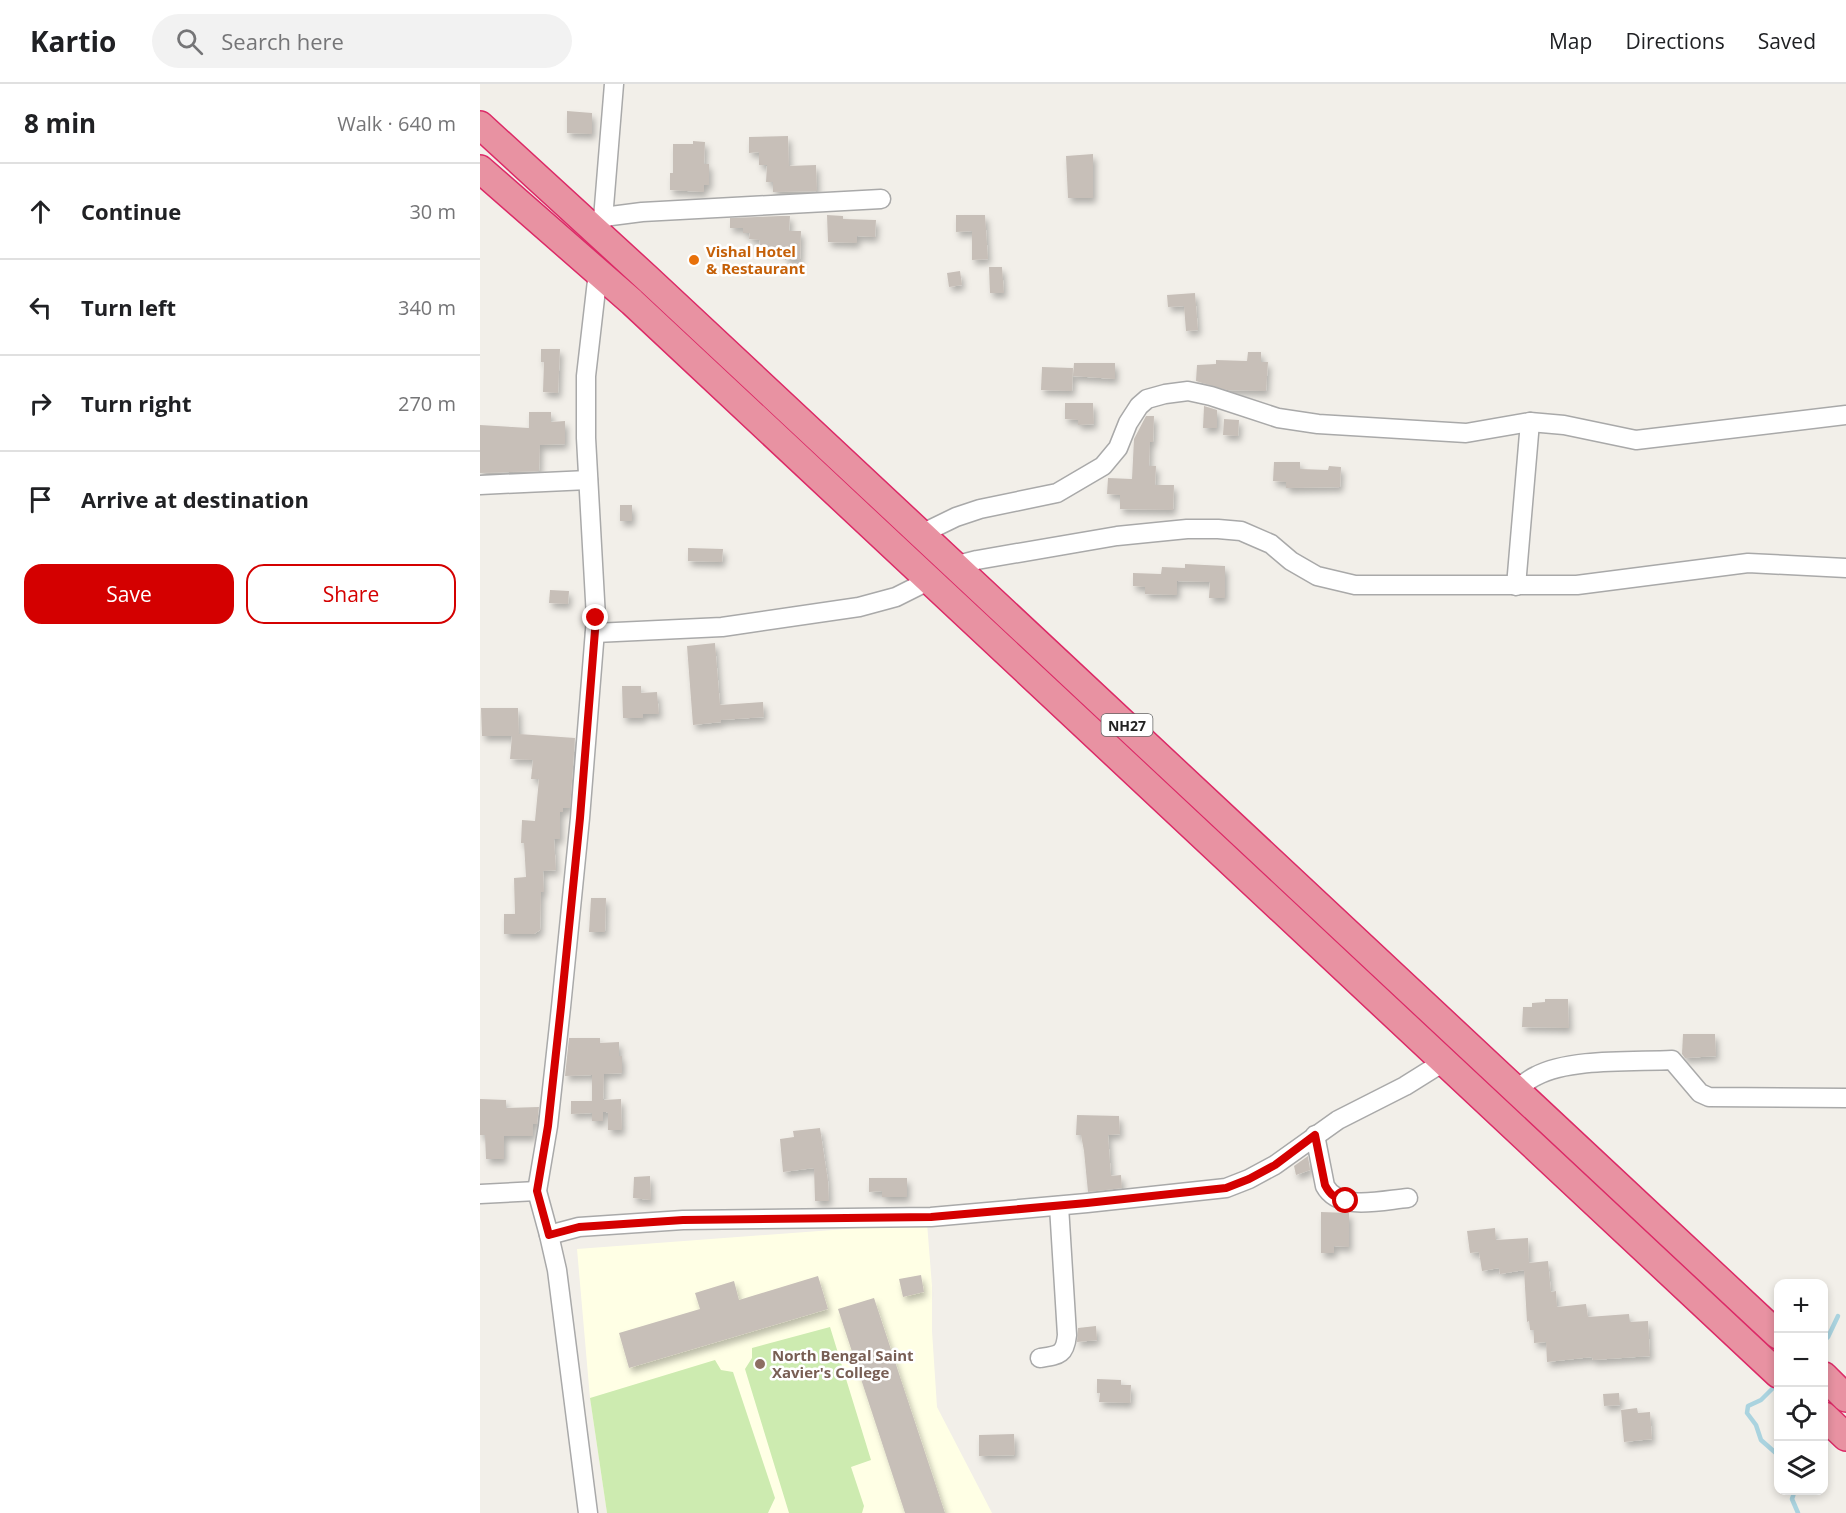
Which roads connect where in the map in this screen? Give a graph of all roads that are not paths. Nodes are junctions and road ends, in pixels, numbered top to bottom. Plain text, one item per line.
1 (614, 84) edge
2 (480, 125) edge
3 (480, 169) edge
4 (881, 199) dead end
5 (596, 221) junction
6 (598, 272) junction
7 (1846, 415) edge
8 (1530, 422) junction
9 (588, 480) junction
10 (480, 484) edge
11 (921, 534) junction
12 (954, 566) junction
13 (1846, 568) edge
14 (930, 580) junction
15 (1516, 586) junction
16 (595, 633) junction
17 (1445, 1061) junction
18 (1516, 1089) junction
19 (1846, 1098) edge
20 (1315, 1135) junction
21 (537, 1191) junction
22 (480, 1194) edge
23 (1408, 1198) dead end
24 (1059, 1206) junction
25 (549, 1235) junction
26 (1774, 1330) edge
27 (1040, 1358) dead end
28 (1774, 1369) edge
29 (1828, 1380) edge
30 (1846, 1398) edge
31 (1828, 1420) edge
32 (1846, 1437) edge
33 (588, 1513) edge

1 - 5 street
2 - 5 highway, NH27
3 - 6 highway, NH27
4 - 5 street
5 - 11 highway, NH27
6 - 9 street
6 - 14 highway, NH27
7 - 8 street
8 - 11 street
8 - 15 street
9 - 10 street
9 - 16 street
11 - 12 highway, NH27
12 - 15 street
12 - 18 highway, NH27
13 - 15 street
14 - 16 street
14 - 17 highway, NH27
16 - 21 street
17 - 20 street
17 - 28 highway, NH27
18 - 19 street
18 - 26 highway, NH27
20 - 23 street
20 - 24 street
21 - 22 street
21 - 25 street
24 - 25 street
24 - 27 street
25 - 33 street
29 - 30 highway
31 - 32 highway

